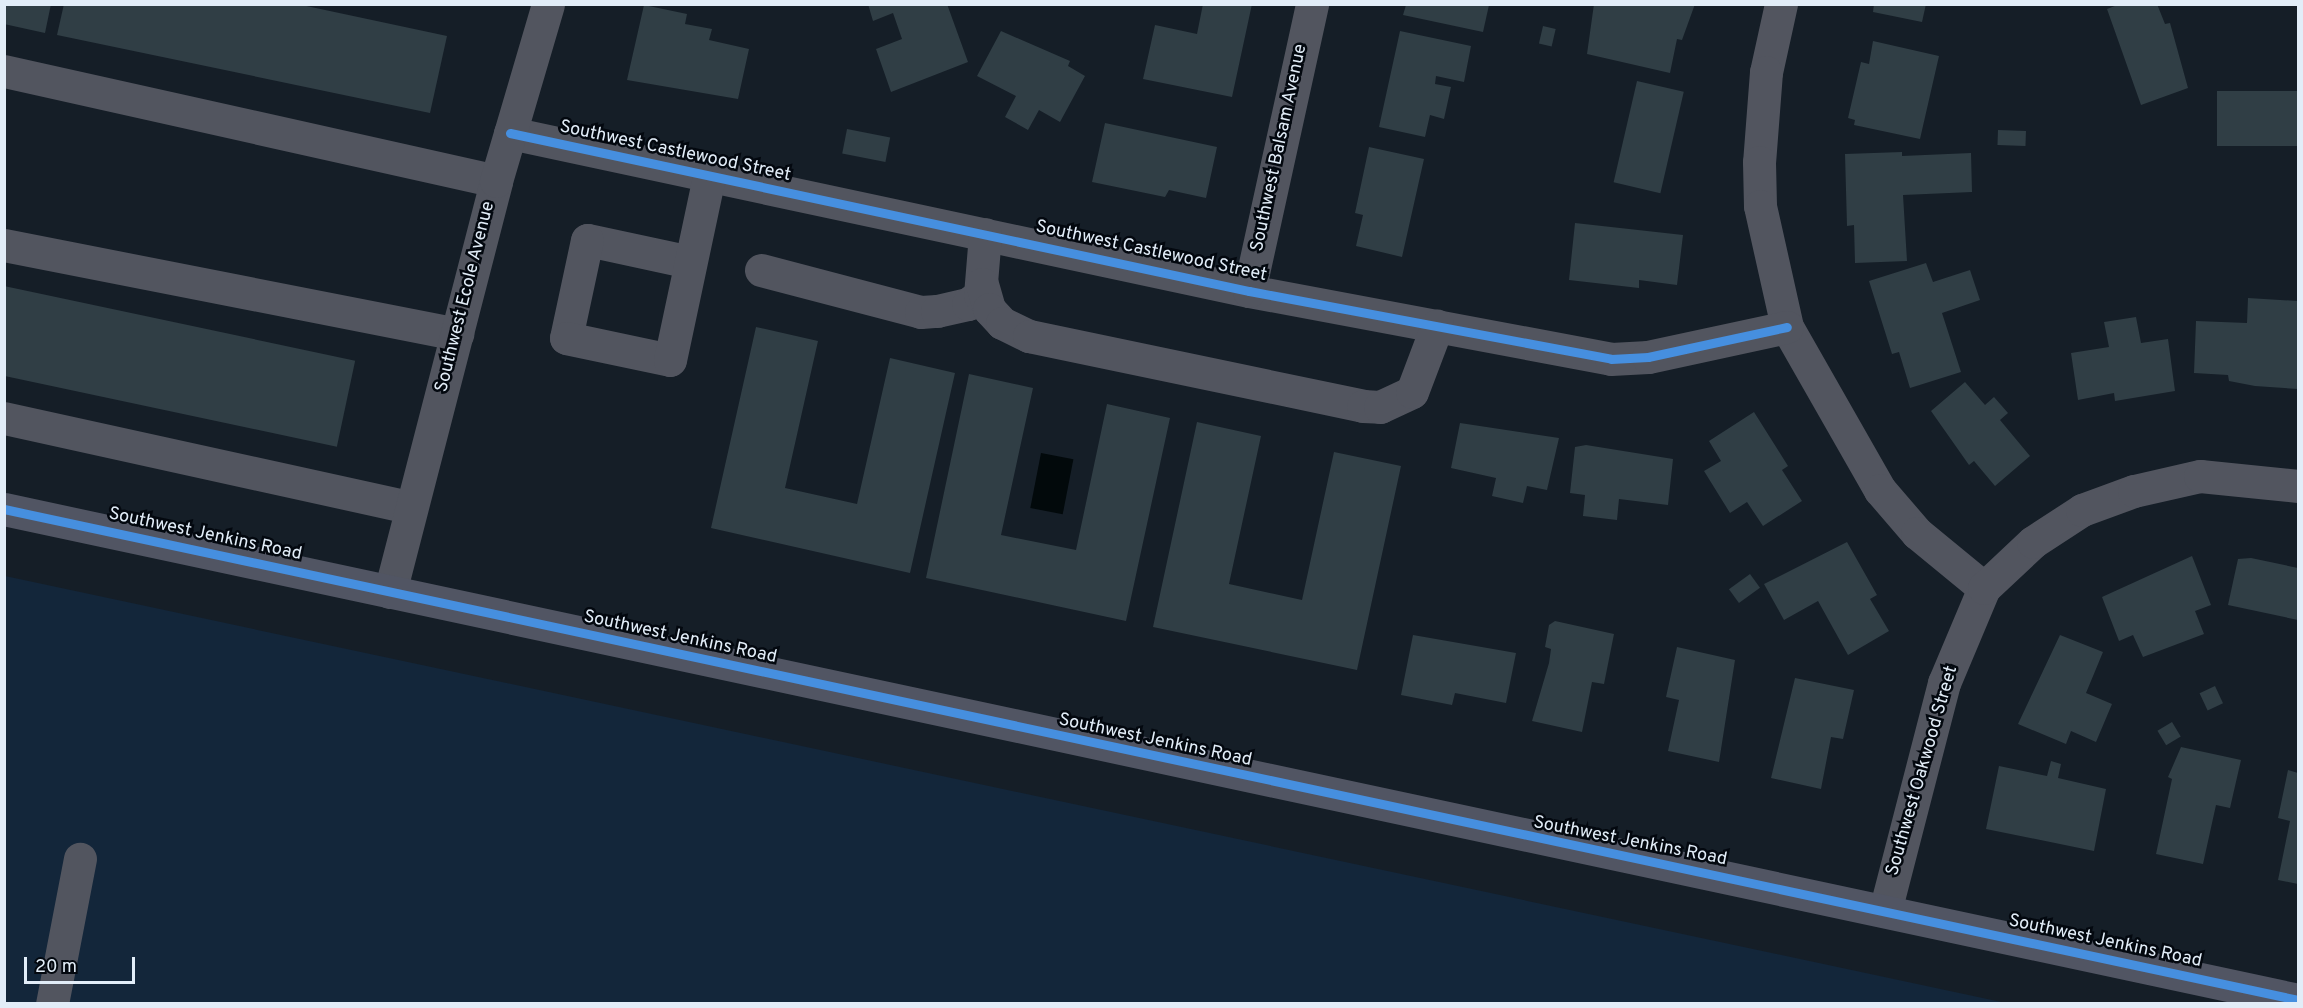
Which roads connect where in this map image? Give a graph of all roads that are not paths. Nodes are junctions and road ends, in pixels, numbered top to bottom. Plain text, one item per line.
1 (548, 4) edge
2 (1312, 4) edge
3 (1781, 4) edge
4 (4, 71) edge
5 (510, 133) junction
6 (709, 176) junction
7 (496, 181) junction
8 (985, 234) junction
9 (4, 245) edge
10 (690, 262) dead end
11 (761, 270) dead end
12 (982, 284) junction
13 (1249, 291) junction
14 (1437, 326) junction
15 (1787, 327) junction
16 (457, 334) junction
17 (4, 418) edge
18 (2298, 486) edge
19 (410, 507) junction
20 (4, 509) edge
21 (1984, 588) junction
22 (390, 592) junction
23 (80, 859) dead end
24 (1885, 911) junction
25 (2298, 1000) edge
26 (52, 1004) edge

1 - 5 street, Southwest Ecole Avenue
2 - 13 street, Southwest Balsam Avenue
3 - 15 street
4 - 7 street
5 - 6 street, Southwest Castlewood Street
5 - 7 street, Southwest Ecole Avenue
6 - 8 street, Southwest Castlewood Street
6 - 10 street
7 - 16 street, Southwest Ecole Avenue
8 - 12 street
8 - 13 street, Southwest Castlewood Street
9 - 16 street
11 - 12 street
12 - 14 street
13 - 14 street, Southwest Castlewood Street
14 - 15 street, Southwest Castlewood Street
15 - 21 street
16 - 19 street, Southwest Ecole Avenue
17 - 19 street
18 - 21 street, Southwest Oakwood Street
19 - 22 street, Southwest Ecole Avenue
20 - 22 main road, Southwest Jenkins Road
21 - 24 street, Southwest Oakwood Street
22 - 24 main road, Southwest Jenkins Road
23 - 26 street
24 - 25 main road, Southwest Jenkins Road

